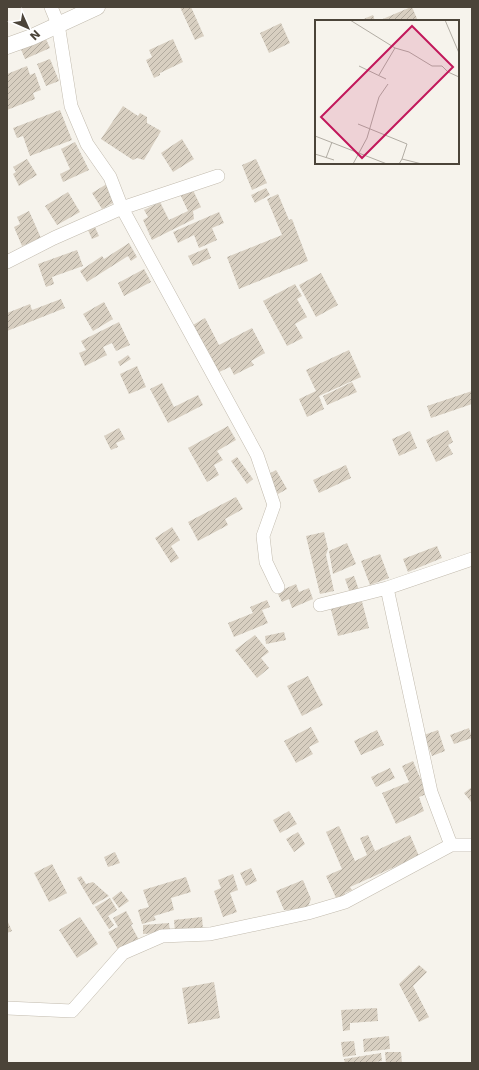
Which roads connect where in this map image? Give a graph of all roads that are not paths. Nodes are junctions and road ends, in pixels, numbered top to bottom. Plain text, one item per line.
1 (51, 7) edge
2 (97, 7) edge
3 (58, 24) junction
4 (7, 46) edge
5 (218, 176) dead end
6 (122, 208) junction
7 (7, 262) edge
8 (472, 558) edge
9 (278, 587) dead end
10 (387, 588) junction
11 (320, 605) dead end
12 (451, 845) junction
13 (472, 845) edge
14 (7, 1008) edge

1 - 3 street
2 - 3 street
3 - 4 street
3 - 6 street
5 - 6 street
6 - 7 street
6 - 9 street
8 - 10 street
10 - 11 street
10 - 12 street
12 - 13 street
12 - 14 street

